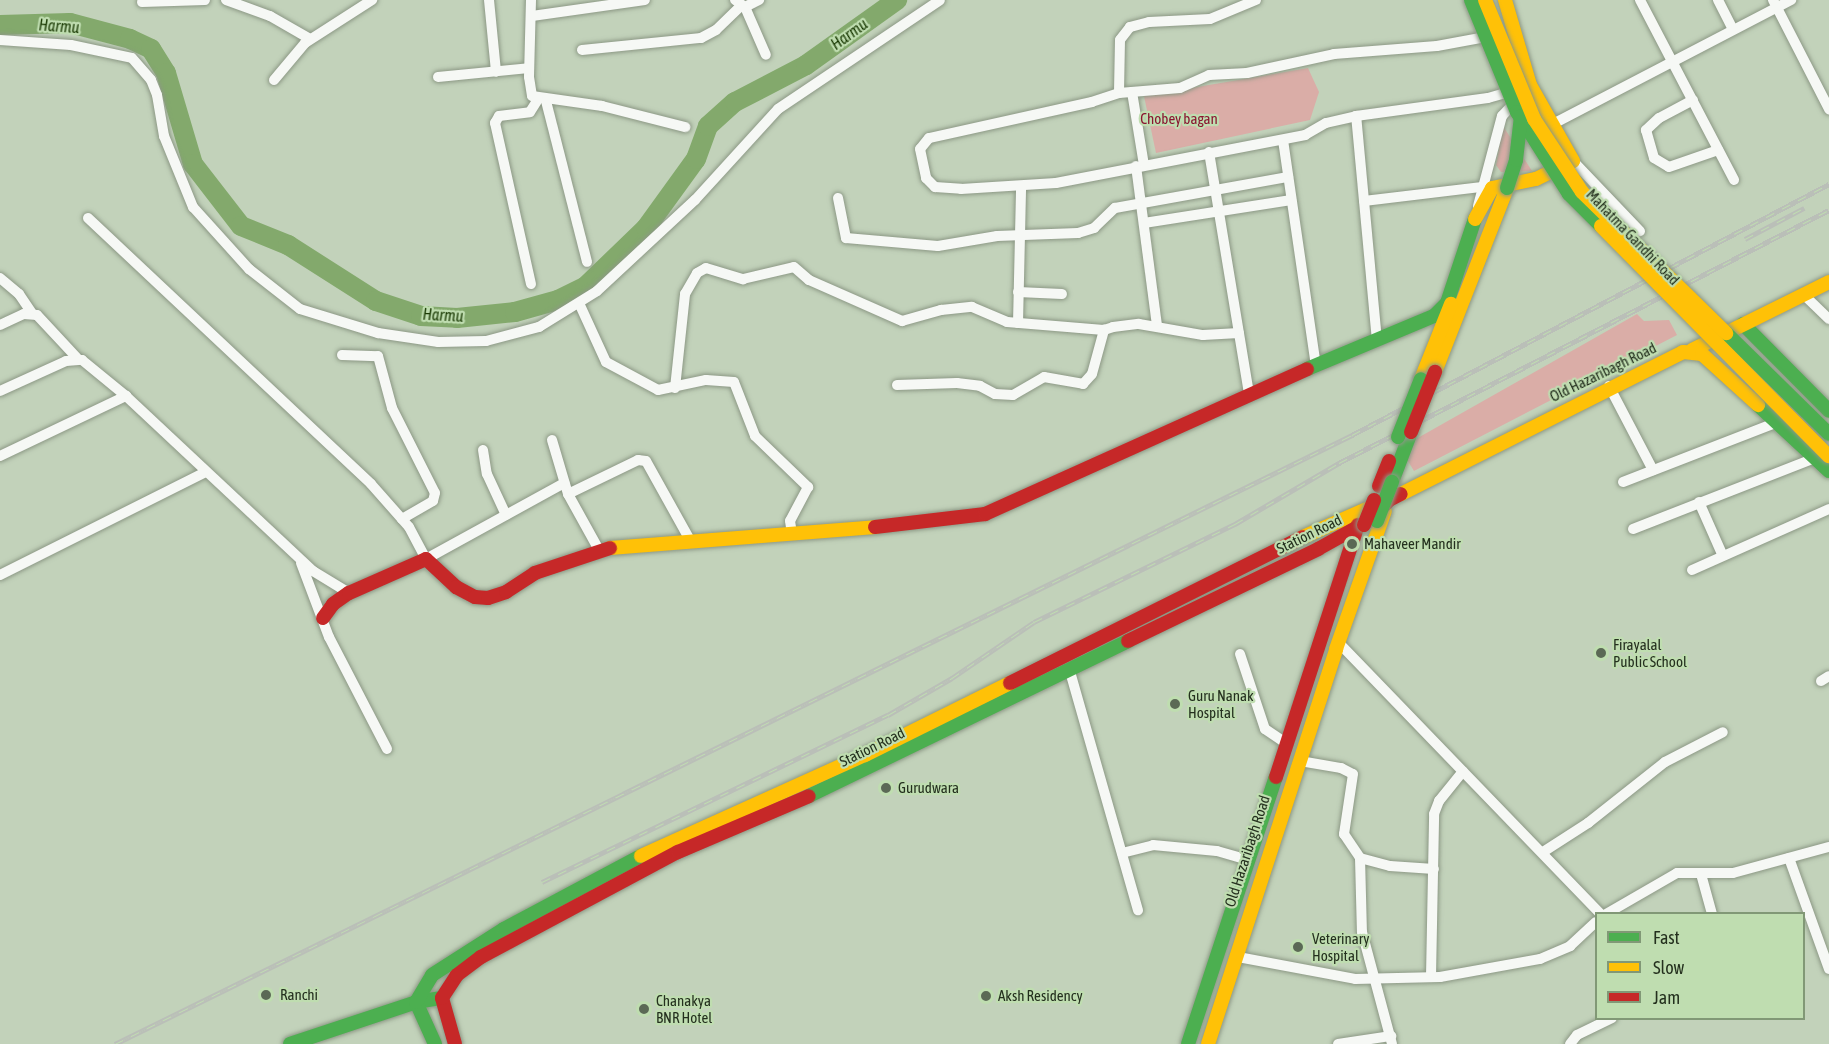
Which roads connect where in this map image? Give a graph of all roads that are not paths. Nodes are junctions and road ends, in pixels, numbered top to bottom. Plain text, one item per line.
1 (205, 0) edge
2 (226, 0) edge
3 (372, 0) edge
4 (489, 0) edge
5 (531, 0) edge
6 (645, 0) edge
7 (759, 0) edge
8 (940, 0) edge
9 (1256, 0) edge
10 (1471, 0) edge
11 (1476, 0) edge
12 (1483, 0) edge
13 (1505, 0) edge
14 (1640, 0) edge
15 (1718, 0) edge
16 (1791, 0) edge
17 (142, 2) dead end
18 (614, 3) edge
19 (740, 4) edge
20 (1775, 4) edge
21 (532, 16) junction
22 (1733, 29) junction
23 (1514, 32) junction
24 (310, 39) junction
25 (0, 40) edge
26 (582, 50) dead end
27 (766, 55) dead end
28 (1672, 61) junction
29 (529, 68) junction
30 (496, 72) junction
31 (438, 77) dead end
32 (274, 80) dead end
33 (1530, 85) junction
34 (1132, 92) junction
35 (1119, 93) junction
36 (542, 100) junction
37 (1693, 100) junction
38 (1829, 109) edge
39 (1356, 116) junction
40 (1551, 125) junction
41 (685, 127) dead end
42 (1283, 140) junction
43 (1718, 150) junction
44 (1209, 152) junction
45 (1573, 161) junction
46 (1140, 166) junction
47 (1288, 177) junction
48 (1734, 180) dead end
49 (1021, 186) junction
50 (1482, 187) junction
51 (1503, 189) junction
52 (1216, 191) junction
53 (838, 198) dead end
54 (1292, 200) junction
55 (1364, 201) junction
56 (1141, 203) junction
57 (1477, 211) junction
58 (1219, 213) junction
59 (88, 218) dead end
60 (1144, 223) junction
61 (1640, 231) dead end
62 (1018, 235) junction
63 (587, 261) dead end
64 (0, 278) edge
65 (1829, 282) edge
66 (531, 284) dead end
67 (1018, 292) junction
68 (1062, 294) dead end
69 (1803, 294) junction
70 (579, 303) junction
71 (32, 313) junction
72 (1829, 319) edge
73 (1018, 323) junction
74 (1743, 324) junction
75 (0, 325) edge
76 (1157, 325) junction
77 (1104, 330) junction
78 (1239, 333) junction
79 (1377, 341) junction
80 (1692, 350) junction
81 (342, 355) dead end
82 (77, 358) junction
83 (1316, 366) junction
84 (897, 386) dead end
85 (1609, 386) junction
86 (675, 388) junction
87 (0, 391) edge
88 (1249, 393) junction
89 (126, 396) junction
90 (1829, 411) edge
91 (1778, 422) junction
92 (1829, 434) edge
93 (1405, 435) junction
94 (552, 440) dead end
95 (483, 450) dead end
96 (0, 456) edge
97 (1822, 457) edge
98 (1653, 470) junction
99 (1829, 471) edge
100 (206, 472) junction
101 (1623, 482) dead end
102 (566, 488) junction
103 (1389, 500) junction
104 (1699, 502) junction
105 (1829, 509) edge
106 (506, 515) junction
107 (402, 519) junction
108 (1367, 520) junction
109 (1633, 529) dead end
110 (792, 534) junction
111 (691, 542) junction
112 (599, 550) junction
113 (1722, 554) junction
114 (426, 559) junction
115 (299, 560) junction
116 (1692, 570) dead end
117 (0, 575) edge
118 (349, 593) junction
119 (323, 618) junction
120 (1338, 642) junction
121 (1240, 654) dead end
122 (1069, 668) junction
123 (1723, 732) dead end
124 (1286, 743) junction
125 (387, 749) dead end
126 (1300, 760) junction
127 (1462, 771) junction
128 (1829, 847) edge
129 (1543, 852) junction
130 (1122, 853) junction
131 (1359, 858) junction
132 (1789, 858) junction
133 (1249, 860) junction
134 (1434, 868) junction
135 (1701, 874) junction
136 (1138, 910) dead end
137 (1598, 912) edge
138 (1609, 912) edge
139 (1711, 912) edge
140 (1595, 923) edge
141 (1238, 957) junction
142 (1829, 969) edge
143 (1431, 977) junction
144 (1377, 980) junction
145 (442, 998) junction
146 (416, 1002) junction
147 (1608, 1020) edge
148 (1392, 1040) edge
149 (290, 1044) edge
150 (435, 1044) edge
151 (455, 1044) edge
152 (1190, 1044) edge
153 (1202, 1044) edge
154 (1208, 1044) edge
155 (1338, 1044) edge
156 (1570, 1044) edge

1 - 17 street
2 - 24 street
3 - 24 street
4 - 30 street
5 - 21 street
6 - 18 street
7 - 19 street
8 - 70 street
9 - 35 street
10 - 97 main road, Mahatma Gandhi Road, bridge
11 - 51 main road, bridge
12 - 51 main road, bridge
12 - 92 main road, Mahatma Gandhi Road, bridge
13 - 23 main road
14 - 28 street
15 - 22 street
16 - 20 street
18 - 21 street
19 - 26 street
19 - 27 street
20 - 22 street
20 - 38 street
21 - 29 street
22 - 28 street
23 - 33 main road
23 - 34 street
24 - 32 street
25 - 70 street
28 - 37 street
28 - 40 street
29 - 30 street
29 - 36 street
30 - 31 street
33 - 39 street
33 - 40 main road
33 - 50 street
34 - 35 street
34 - 46 street
35 - 49 street
36 - 41 street
36 - 63 street
36 - 66 street
37 - 43 street
37 - 43 street
39 - 42 street
39 - 55 street
40 - 45 main road
42 - 44 street
42 - 47 street
43 - 48 street
44 - 46 street
44 - 52 street
45 - 57 main road
45 - 61 street
46 - 49 street
46 - 56 street
47 - 52 street
47 - 54 street
49 - 62 street
50 - 55 street
50 - 57 street
51 - 93 main road, bridge
51 - 93 main road, bridge
52 - 56 street
52 - 58 street
53 - 62 street
54 - 58 street
54 - 83 street
55 - 79 street
56 - 60 street
56 - 62 street
57 - 79 main road
58 - 60 street
58 - 78 street
59 - 107 street
60 - 76 street
62 - 67 street
64 - 71 street
65 - 69 main road, Old Hazaribagh Road
67 - 68 street
67 - 73 street
69 - 72 street
69 - 74 main road, Old Hazaribagh Road
70 - 86 street
71 - 75 street
71 - 82 street
73 - 77 street
73 - 86 street
74 - 80 main road, Old Hazaribagh Road
74 - 90 main road
76 - 77 street
76 - 78 street
77 - 84 street
78 - 88 street
79 - 83 main road
80 - 85 main road, Old Hazaribagh Road
80 - 91 main road
81 - 107 street
82 - 87 street
82 - 89 street
83 - 88 main road
85 - 98 street
85 - 103 main road, Old Hazaribagh Road
86 - 110 street
88 - 110 main road
89 - 96 street
89 - 100 street
91 - 97 main road
91 - 98 street
93 - 108 main road, bridge
94 - 102 street
95 - 106 street
97 - 99 main road
97 - 104 street
98 - 101 street
100 - 115 street
100 - 117 street
102 - 106 street
102 - 111 street
102 - 112 street
103 - 108 main road, Old Hazaribagh Road
103 - 120 main road
104 - 109 street
104 - 113 street
105 - 113 street
106 - 114 street
107 - 114 street
108 - 122 main road, Station Road
108 - 124 main road
108 - 146 main road
108 - 152 main road
108 - 153 main road, Old Hazaribagh Road
110 - 111 main road
111 - 112 main road
112 - 114 main road
113 - 116 street
114 - 118 main road
115 - 118 street
115 - 119 street
118 - 119 main road
119 - 125 street
120 - 126 main road
120 - 127 street
121 - 124 street
122 - 130 street
122 - 145 main road, Station Road
123 - 129 street
124 - 133 main road
126 - 131 street
126 - 141 main road
127 - 129 street
127 - 134 street
128 - 132 street
129 - 137 street
130 - 133 street
130 - 136 street
131 - 134 street
131 - 144 street
132 - 135 street
132 - 142 street
133 - 152 main road
134 - 143 street
135 - 138 street
135 - 139 street
140 - 143 street
141 - 144 street
141 - 154 main road
143 - 144 street
144 - 148 street
145 - 146 main road
145 - 151 main road
146 - 149 main road
146 - 150 main road
147 - 156 street
148 - 155 street

